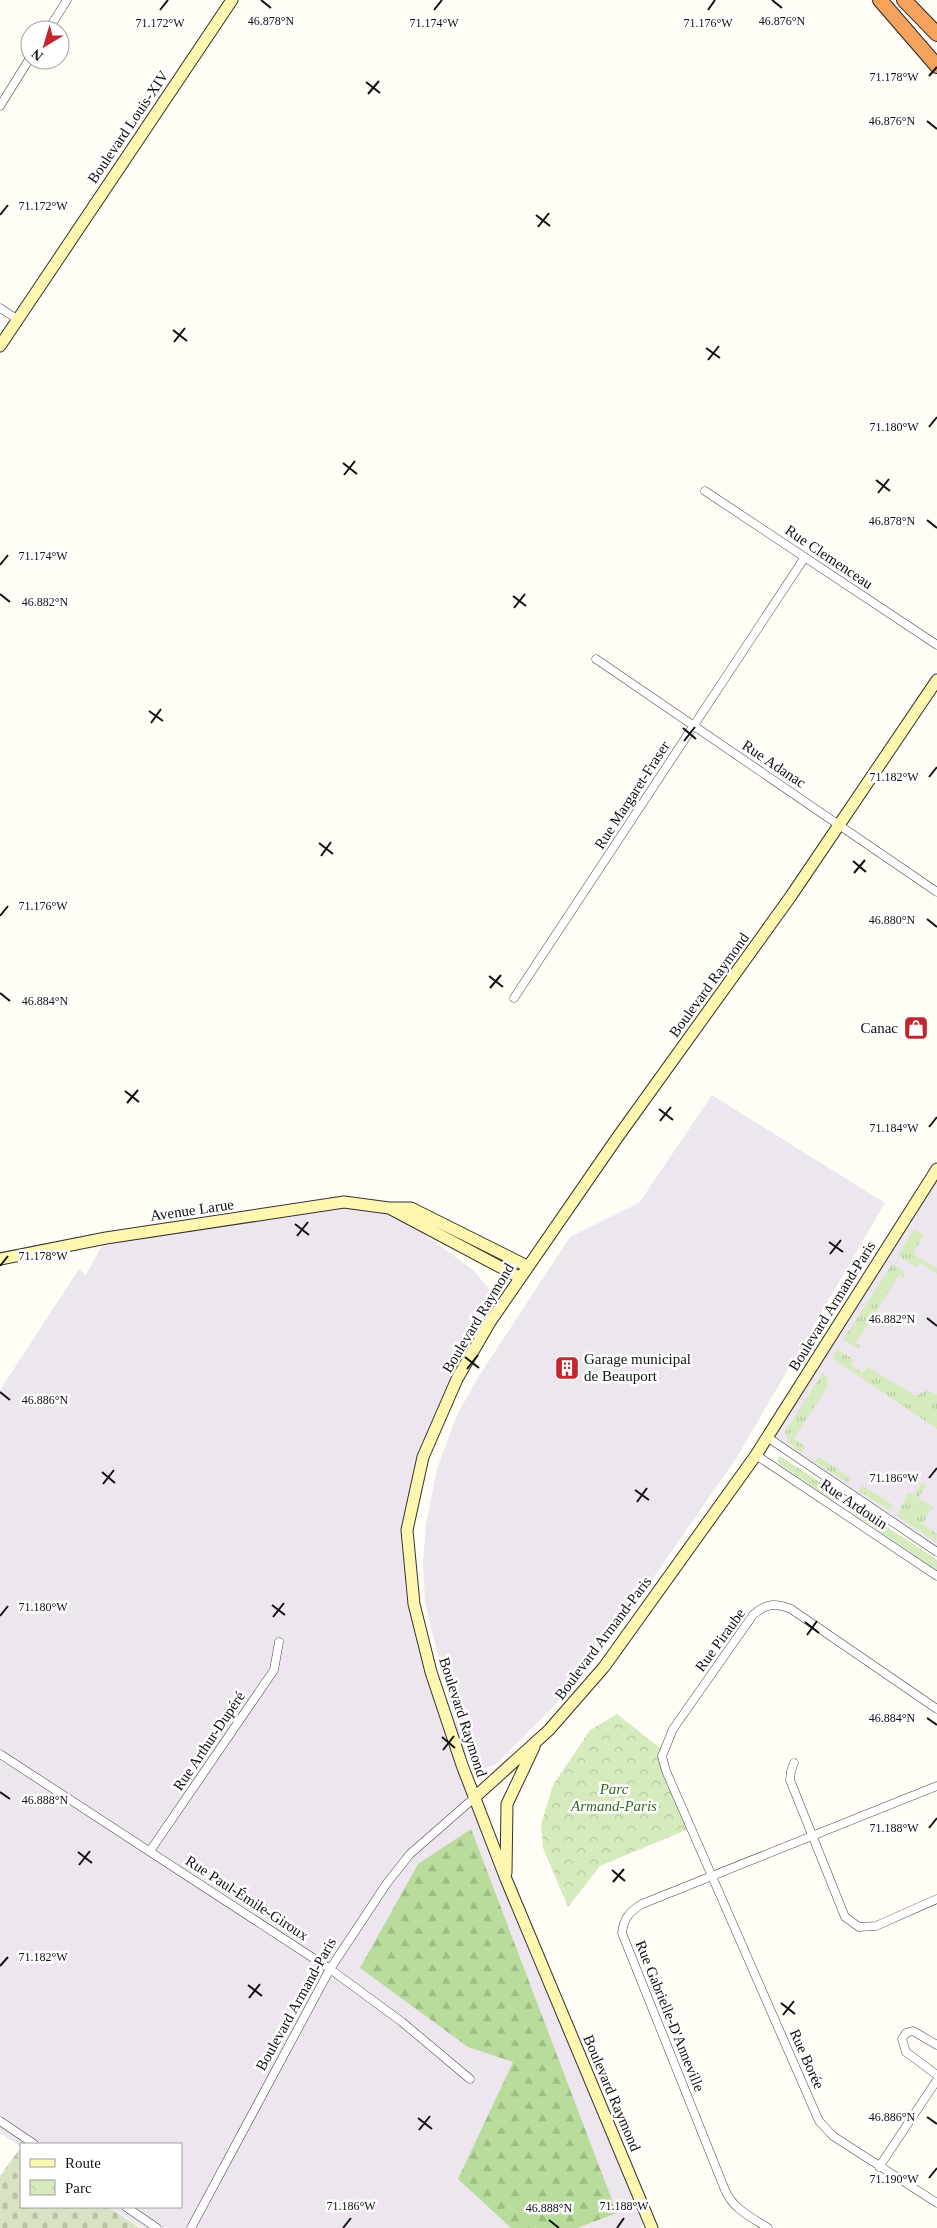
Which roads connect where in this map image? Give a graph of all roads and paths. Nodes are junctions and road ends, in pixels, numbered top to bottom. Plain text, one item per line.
1 (67, 0) edge
2 (232, 0) edge
3 (880, 0) edge
4 (904, 0) edge
5 (54, 20) edge
6 (937, 34) edge
7 (937, 66) edge
8 (22, 70) edge
9 (0, 106) edge
10 (0, 308) edge
11 (17, 319) junction
12 (0, 346) edge
13 (705, 491) dead end
14 (805, 557) junction
15 (937, 645) edge
16 (596, 659) dead end
17 (937, 680) edge
18 (694, 726) junction
19 (839, 826) junction
20 (937, 892) edge
21 (514, 998) dead end
22 (937, 1169) edge
23 (389, 1208) junction
24 (0, 1259) edge
25 (527, 1266) junction
26 (519, 1277) junction
27 (767, 1437) junction
28 (756, 1455) junction
29 (937, 1552) edge
30 (937, 1576) edge
31 (279, 1642) dead end
32 (937, 1709) edge
33 (537, 1742) junction
34 (0, 1754) edge
35 (794, 1763) dead end
36 (937, 1786) edge
37 (474, 1798) junction
38 (812, 1836) junction
39 (150, 1851) junction
40 (712, 1876) junction
41 (506, 1879) junction
42 (937, 1899) edge
43 (330, 1969) junction
44 (937, 2045) edge
45 (937, 2075) edge
46 (470, 2079) dead end
47 (937, 2080) edge
48 (0, 2121) edge
49 (33, 2143) edge
50 (879, 2166) junction
51 (937, 2203) edge
52 (127, 2208) edge
53 (157, 2228) edge
54 (191, 2228) edge
55 (652, 2228) edge
56 (768, 2228) edge

1 - 5 street
2 - 11 street, Boulevard Louis-XIV
3 - 7 highway
4 - 6 highway
8 - 9 street
10 - 11 street
11 - 12 street, Boulevard Louis-XIV
13 - 14 street, Rue Clemenceau
14 - 15 street, Rue Clemenceau
14 - 18 street, Rue Margaret-Fraser
16 - 18 street, Rue Adanac
17 - 19 street, Boulevard Raymond
18 - 19 street, Rue Adanac
18 - 21 street, Rue Margaret-Fraser
19 - 20 street, Rue Adanac
19 - 25 street, Boulevard Raymond
22 - 27 street, Boulevard Armand-Paris
23 - 24 street, Avenue Larue
23 - 25 street, Avenue Larue
23 - 26 street, Avenue Larue
25 - 26 street, Boulevard Raymond
26 - 37 street, Boulevard Raymond
27 - 28 street, Boulevard Armand-Paris
27 - 29 street, Rue Ardouin
28 - 30 street, Rue Ardouin
28 - 33 street, Boulevard Armand-Paris
31 - 39 street, Rue Arthur-Dupéré
32 - 40 street, Rue Piraube
33 - 37 street, Boulevard Armand-Paris
33 - 41 street
34 - 39 street, Rue Paul-Émile-Giroux
35 - 38 street
36 - 38 street, Rue Gabrielle-D'Anneville
37 - 41 street, Boulevard Raymond
37 - 43 street, Boulevard Armand-Paris
38 - 40 street, Rue Gabrielle-D'Anneville
38 - 42 street
39 - 43 street, Rue Paul-Émile-Giroux
40 - 50 street, Rue Borée
40 - 56 street, Rue Gabrielle-D'Anneville
41 - 55 street, Boulevard Raymond
43 - 46 street, Rue Paul-Émile-Giroux
43 - 54 street, Boulevard Armand-Paris
44 - 45 street
47 - 50 street
48 - 49 street
50 - 51 street, Rue Borée
52 - 53 street

